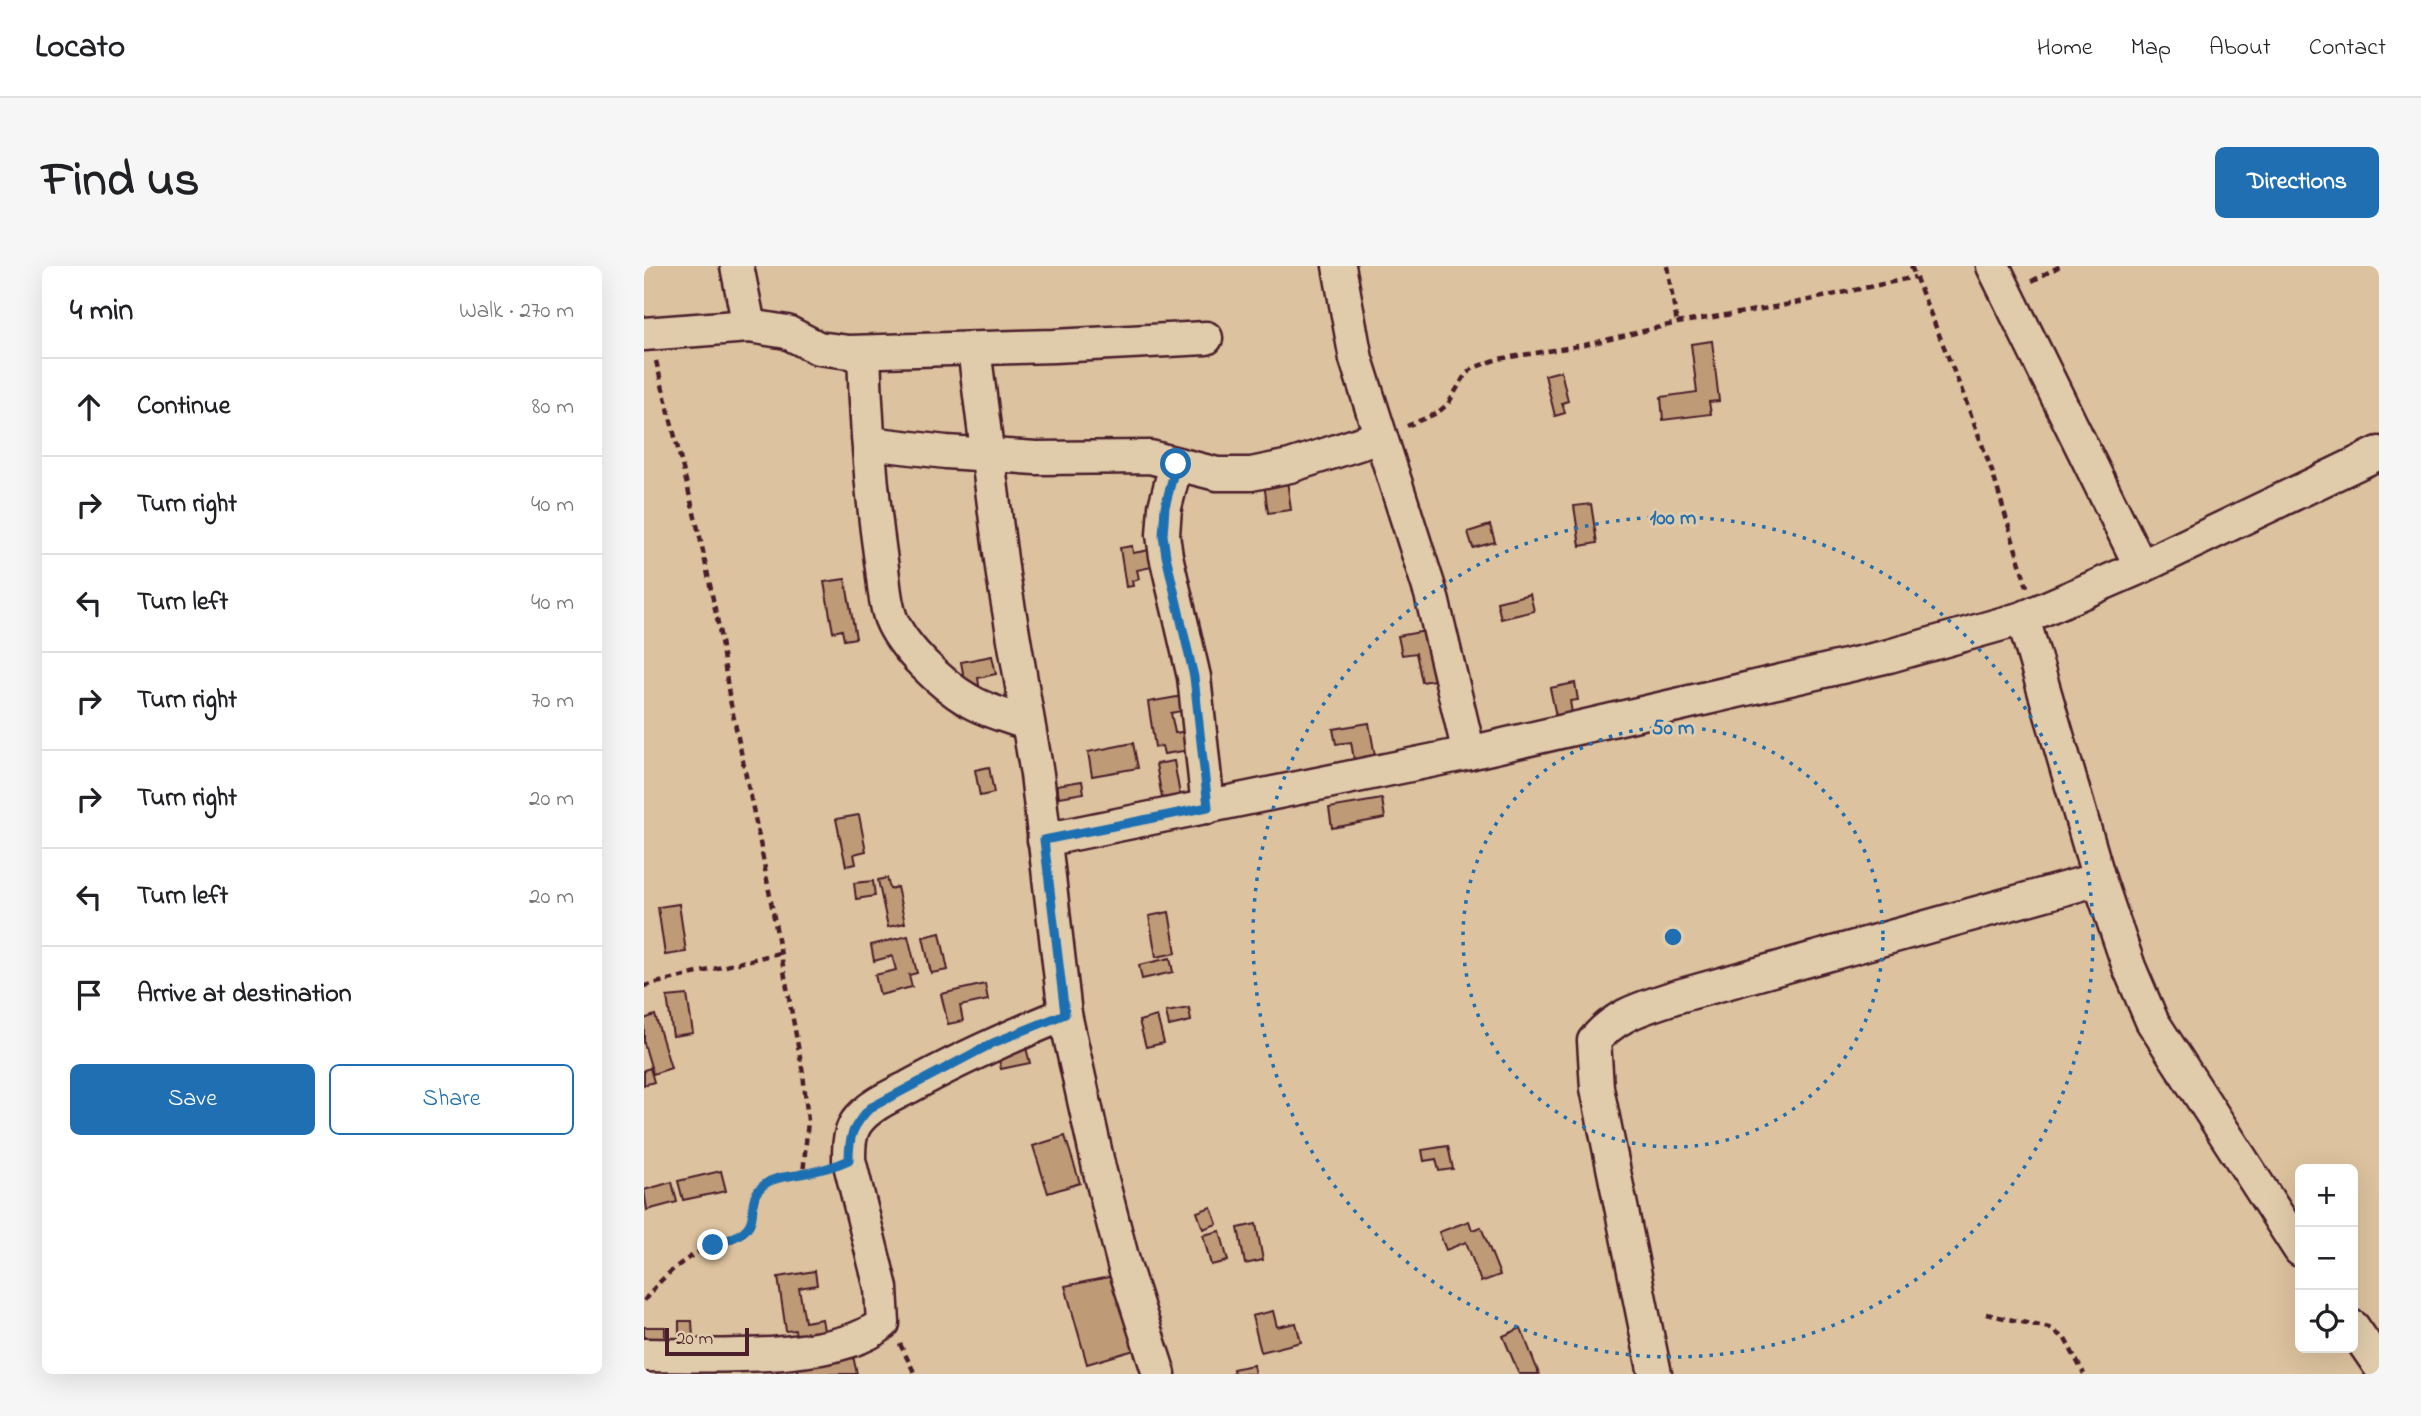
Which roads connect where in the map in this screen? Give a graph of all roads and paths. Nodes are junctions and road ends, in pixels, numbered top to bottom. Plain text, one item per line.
1 (737, 266) edge
2 (1339, 266) edge
3 (1667, 266) edge
4 (1911, 266) edge
5 (1993, 266) edge
6 (1915, 277) junction
7 (1677, 323) junction
8 (749, 326) junction
9 (646, 333) edge
10 (1206, 338) dead end
11 (974, 349) junction
12 (864, 352) junction
13 (1380, 437) junction
14 (869, 443) junction
15 (2379, 453) edge
16 (989, 455) junction
17 (1176, 464) junction
18 (2141, 567) junction
19 (2029, 616) junction
20 (1028, 724) junction
21 (1469, 753) junction
22 (1208, 807) junction
23 (1044, 840) junction
24 (2099, 879) junction
25 (779, 953) junction
26 (644, 985) edge
27 (1065, 1014) junction
28 (849, 1160) junction
29 (803, 1174) junction
30 (2295, 1242) edge
31 (644, 1301) edge
32 (1986, 1314) dead end
33 (2358, 1334) edge
34 (644, 1355) edge
35 (2379, 1365) edge
36 (1159, 1374) edge
37 (1655, 1374) edge
38 (2084, 1374) edge

1 - 8 street
2 - 13 street
3 - 7 path
4 - 6 path
5 - 18 street
6 - 7 path
6 - 19 path
7 - 13 path
8 - 9 street
8 - 12 street
9 - 25 path
10 - 11 street
11 - 12 street
11 - 16 street
12 - 14 street
13 - 17 street
13 - 21 street
14 - 16 street
14 - 20 street
15 - 18 street
16 - 17 street
16 - 20 street
17 - 22 street
18 - 19 street
19 - 21 street
19 - 24 street
20 - 23 street
21 - 22 street
22 - 23 street
23 - 27 street
24 - 30 street
24 - 37 street
25 - 26 path
25 - 29 path
27 - 28 street
27 - 36 street
28 - 29 path
28 - 34 street
29 - 31 path
32 - 38 path
33 - 35 street

